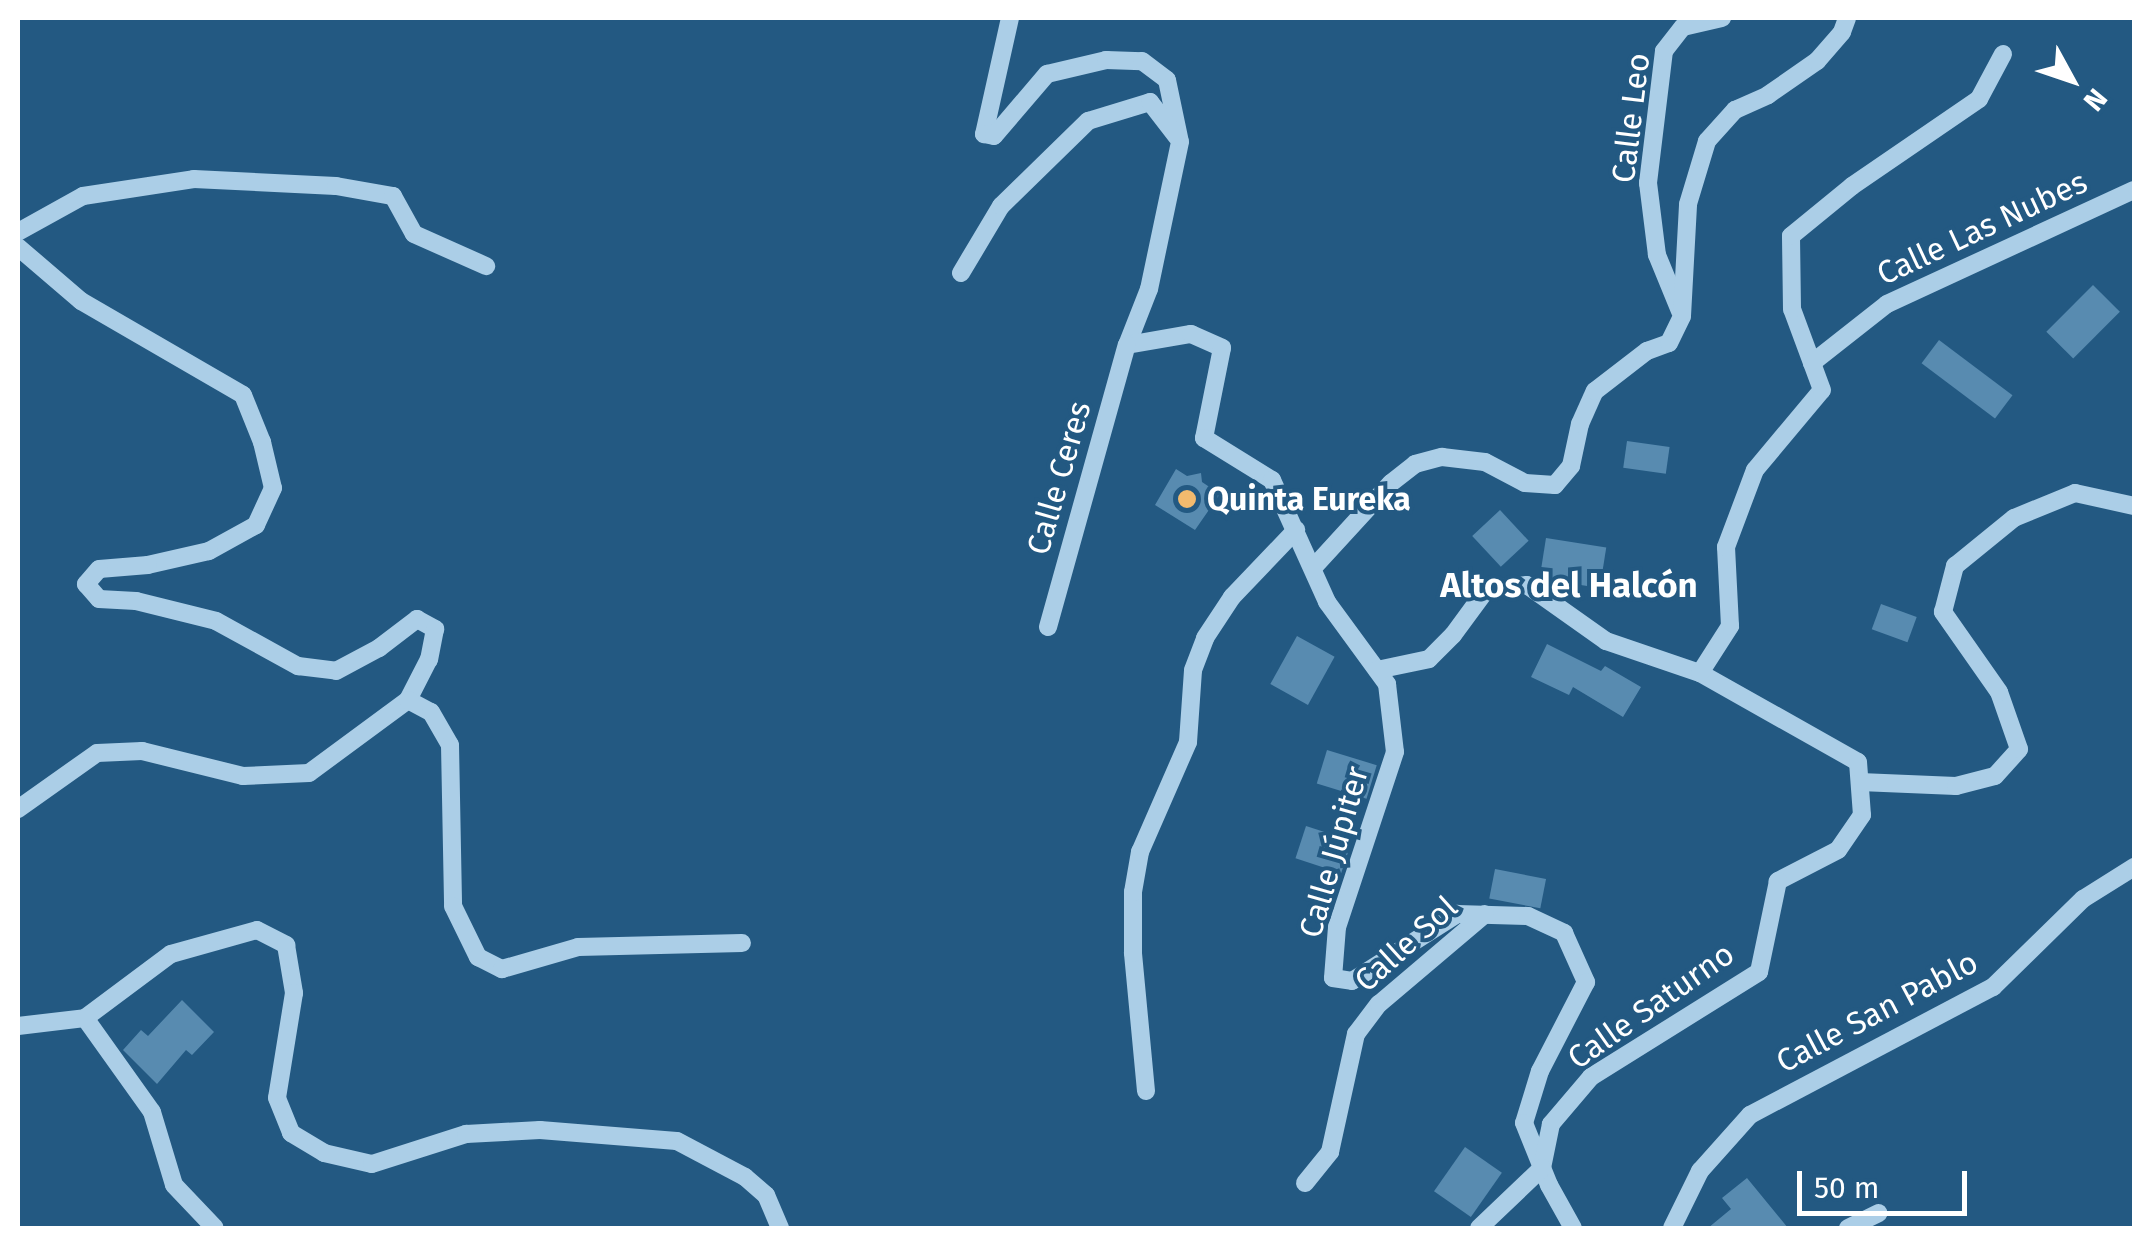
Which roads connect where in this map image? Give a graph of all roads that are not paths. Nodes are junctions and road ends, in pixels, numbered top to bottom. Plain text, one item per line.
1 (1010, 18) edge
2 (1703, 18) edge
3 (1718, 18) edge
4 (1848, 18) edge
5 (2004, 54) dead end
6 (1180, 142) junction
7 (2134, 190) edge
8 (18, 232) edge
9 (18, 247) edge
10 (486, 266) dead end
11 (961, 273) dead end
12 (1682, 316) junction
13 (1127, 345) junction
14 (1812, 362) junction
15 (2134, 506) edge
16 (1296, 530) junction
17 (1313, 568) junction
18 (1048, 627) dead end
19 (1377, 670) junction
20 (1700, 674) junction
21 (408, 700) junction
22 (1860, 782) junction
23 (18, 809) edge
24 (2134, 867) edge
25 (1485, 914) junction
26 (742, 942) dead end
27 (85, 1018) junction
28 (18, 1026) edge
29 (1146, 1091) dead end
30 (1542, 1168) junction
31 (1304, 1182) dead end
32 (1879, 1213) dead end
33 (215, 1228) edge
34 (780, 1228) edge
35 (1479, 1228) edge
36 (1574, 1228) edge
37 (1672, 1228) edge
38 (1848, 1228) edge

1 - 6 street
2 - 3 street
3 - 12 street, Calle Leo
4 - 12 street
5 - 14 street
6 - 11 street
6 - 13 street
7 - 14 street, Calle Las Nubes
8 - 10 street
9 - 21 street
12 - 17 street
13 - 16 street, Calle Júpiter
13 - 18 street, Calle Ceres
14 - 20 street
15 - 22 street
16 - 17 street, Calle Júpiter
16 - 29 street
17 - 19 street, Calle Júpiter
19 - 20 street
19 - 25 street, Calle Júpiter
20 - 22 street
21 - 23 street
21 - 26 street
22 - 30 street, Calle Saturno
24 - 37 street, Calle San Pablo
25 - 30 street, Calle Júpiter
25 - 31 street, Calle Sol
27 - 28 street
27 - 33 street
27 - 34 street
30 - 35 street
30 - 36 street, Calle Júpiter
32 - 38 street

